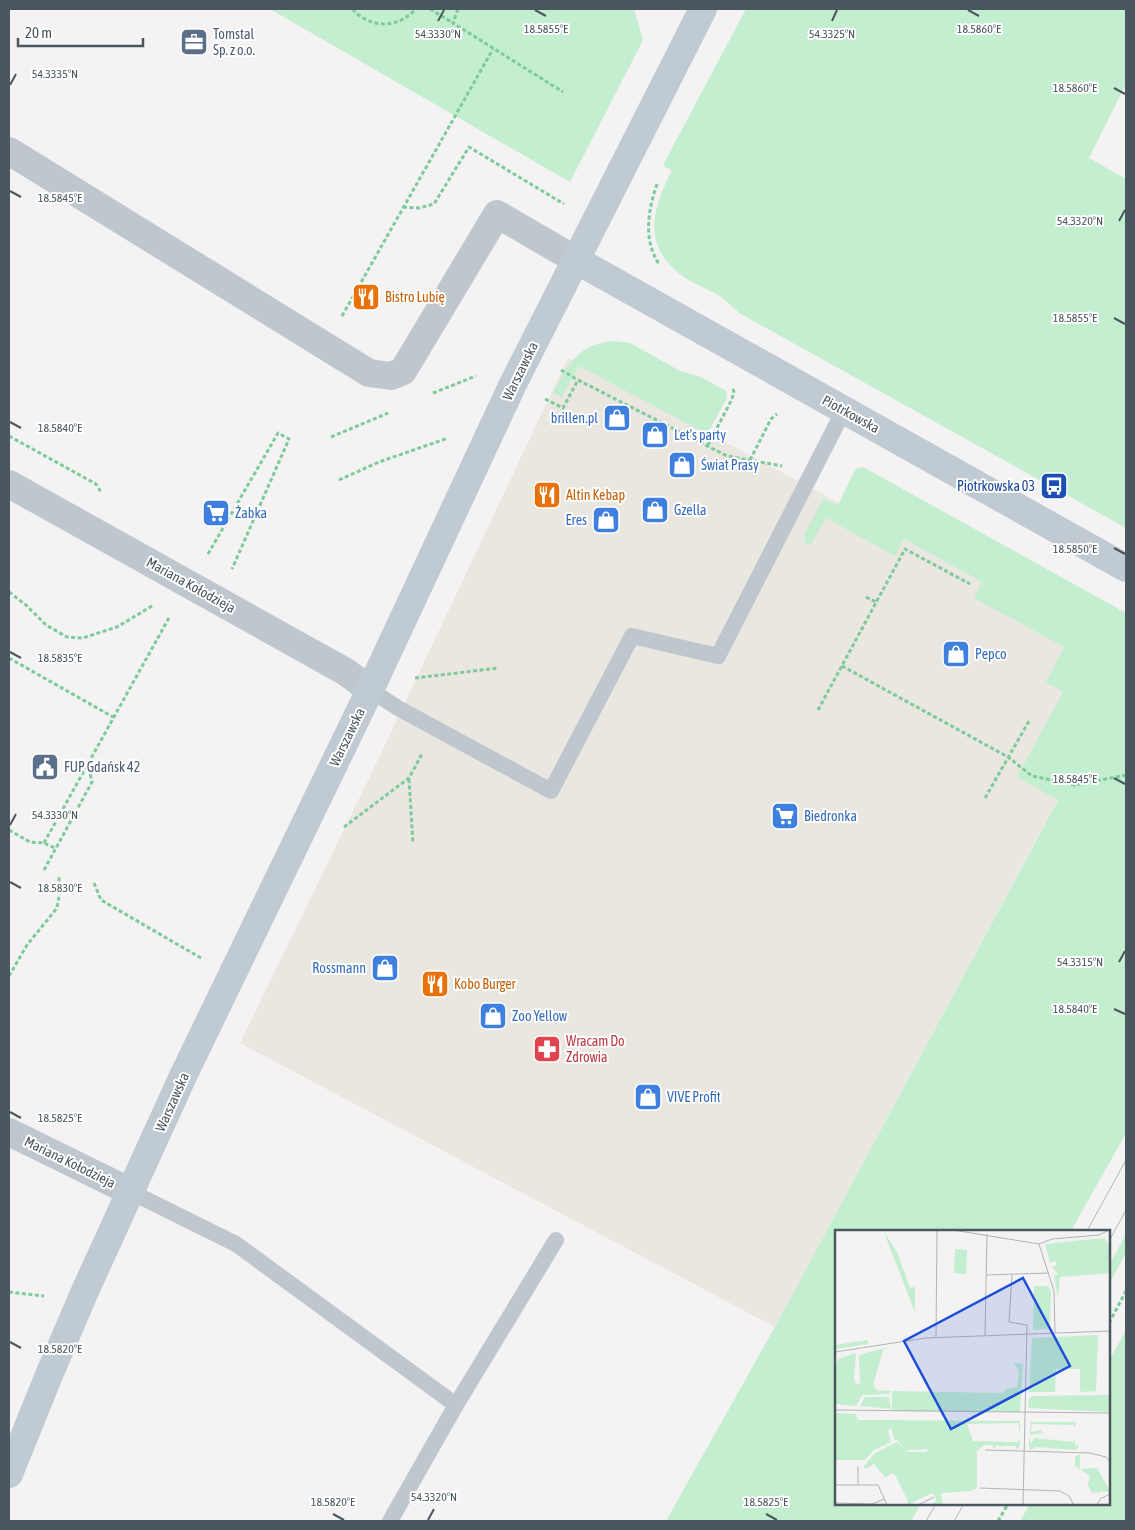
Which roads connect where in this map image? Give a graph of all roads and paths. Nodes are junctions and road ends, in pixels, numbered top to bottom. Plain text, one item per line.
1 (353, 9) edge
2 (416, 9) edge
3 (430, 9) edge
4 (458, 9) edge
5 (703, 9) edge
6 (453, 22) junction
7 (493, 49) junction
8 (563, 92) dead end
9 (9, 151) edge
10 (519, 176) dead end
11 (658, 181) dead end
12 (515, 183) dead end
13 (576, 260) junction
14 (662, 269) dead end
15 (326, 347) junction
16 (559, 368) dead end
17 (578, 380) junction
18 (733, 385) dead end
19 (548, 401) dead end
20 (844, 410) junction
21 (781, 411) dead end
22 (448, 438) dead end
23 (708, 445) junction
24 (750, 460) junction
25 (339, 480) dead end
26 (808, 480) junction
27 (9, 484) edge
28 (211, 552) dead end
29 (1126, 568) edge
30 (232, 570) dead end
31 (970, 584) dead end
32 (9, 592) edge
33 (866, 597) dead end
34 (156, 601) dead end
35 (876, 602) junction
36 (169, 616) dead end
37 (9, 658) edge
38 (842, 666) junction
39 (499, 668) dead end
40 (412, 679) dead end
41 (370, 690) junction
42 (818, 710) dead end
43 (113, 717) junction
44 (1029, 721) dead end
45 (1008, 757) junction
46 (88, 763) junction
47 (1126, 776) edge
48 (985, 798) dead end
49 (9, 830) edge
50 (338, 832) dead end
51 (44, 843) junction
52 (413, 844) dead end
53 (55, 848) junction
54 (44, 870) dead end
55 (59, 876) dead end
56 (94, 884) dead end
57 (204, 959) dead end
58 (9, 976) edge
59 (9, 1132) edge
60 (131, 1192) junction
61 (556, 1240) dead end
62 (9, 1292) edge
63 (1126, 1292) edge
64 (45, 1296) dead end
65 (1110, 1321) edge
66 (456, 1405) junction
67 (9, 1474) edge
68 (1007, 1505) edge
69 (390, 1521) edge
70 (998, 1521) edge

1 - 2 path
3 - 6 path
4 - 6 path
5 - 13 street, Warszawska
6 - 7 path
7 - 8 path
7 - 15 path
9 - 15 street
10 - 12 path
11 - 14 path
13 - 15 street
13 - 20 street, Piotrkowska
13 - 41 street, Warszawska
16 - 17 path
17 - 19 path
17 - 23 path
18 - 23 path
20 - 26 lane
20 - 29 street, Piotrkowska
21 - 24 path
22 - 25 path
23 - 24 path
24 - 26 path
26 - 41 lane
27 - 41 street, Mariana Kołodzieja
28 - 30 path
31 - 35 path
32 - 34 path
33 - 35 path
35 - 38 path
36 - 43 path
37 - 43 path
38 - 42 path
38 - 45 path
39 - 40 path
41 - 60 street, Warszawska
43 - 46 path
44 - 45 path
45 - 47 path
45 - 48 path
46 - 51 path
46 - 53 path
49 - 51 path
50 - 52 path
51 - 53 path
53 - 54 path
55 - 58 path
56 - 57 path
59 - 60 street, Mariana Kołodzieja
60 - 66 lane
60 - 67 street, Warszawska
61 - 66 lane
62 - 64 path
63 - 65 path
66 - 69 lane
68 - 70 path

